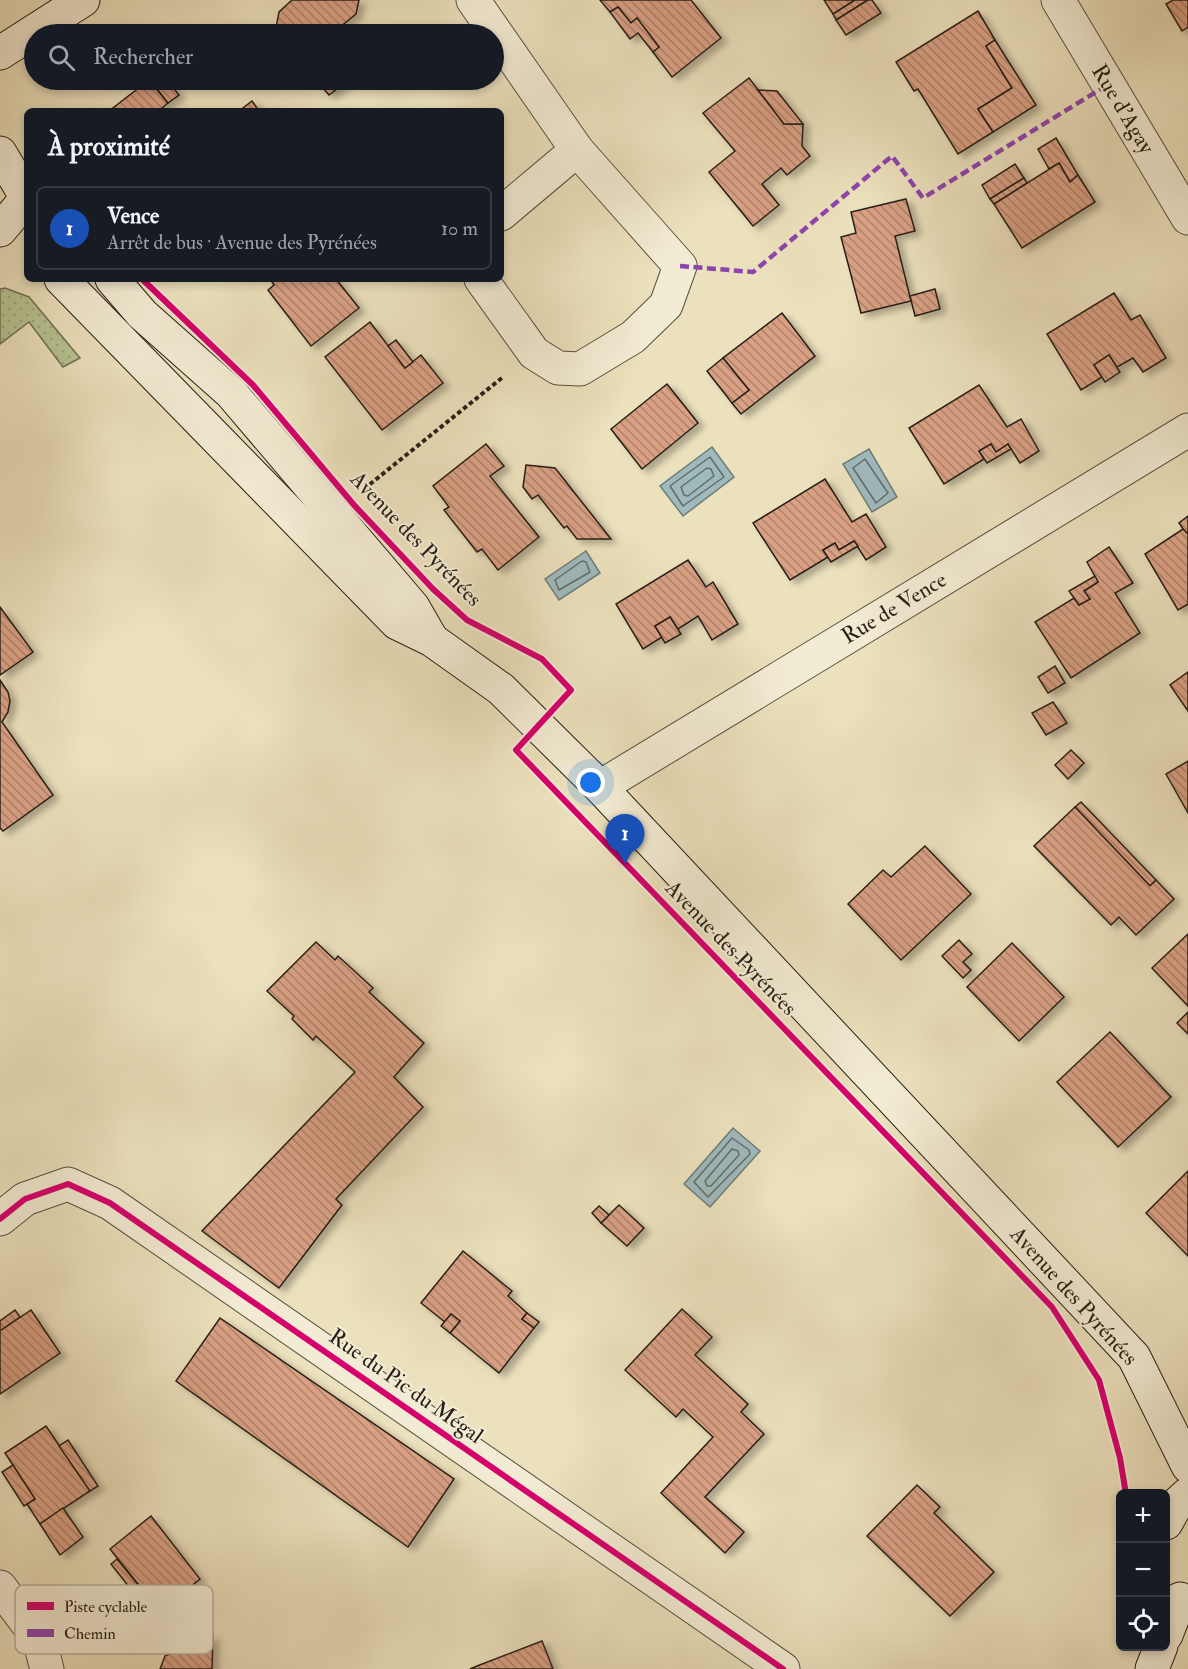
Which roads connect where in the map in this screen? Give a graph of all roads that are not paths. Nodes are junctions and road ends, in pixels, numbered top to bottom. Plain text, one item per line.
1 (83, 0) edge
2 (472, 0) edge
3 (1058, 0) edge
4 (46, 24) edge
5 (489, 24) edge
6 (24, 38) edge
7 (504, 46) edge
8 (0, 54) edge
9 (577, 150) junction
10 (0, 153) edge
11 (24, 193) edge
12 (24, 202) edge
13 (504, 211) edge
14 (1188, 218) edge
15 (0, 230) edge
16 (64, 282) edge
17 (92, 282) edge
18 (115, 282) edge
19 (482, 282) edge
20 (144, 352) junction
21 (1188, 430) edge
22 (266, 435) junction
23 (432, 640) junction
24 (600, 787) junction
25 (0, 1219) edge
26 (1188, 1466) edge
27 (1188, 1494) edge
28 (1170, 1516) edge
29 (0, 1587) edge
30 (1178, 1594) edge
31 (15, 1607) edge
32 (1170, 1621) edge
33 (1159, 1651) edge
34 (43, 1654) edge
35 (47, 1669) edge
36 (783, 1669) edge
37 (1152, 1669) edge

1 - 4 street
2 - 5 street
3 - 14 street, Rue d'Agay
6 - 8 street
7 - 9 street
9 - 13 street
9 - 19 street
10 - 11 street
12 - 15 street
16 - 20 street, Avenue des Pyrénées
17 - 20 street, Avenue des Pyrénées
18 - 22 street, Avenue des Pyrénées
20 - 22 street, Avenue des Pyrénées
20 - 23 street, Avenue des Pyrénées
21 - 24 street, Rue de Vence
22 - 23 street, Avenue des Pyrénées
23 - 24 street, Avenue des Pyrénées
24 - 26 street, Avenue des Pyrénées
25 - 36 street, Rue du Pic du Mégal
27 - 28 street
29 - 31 street
30 - 32 street
33 - 37 street
34 - 35 street

